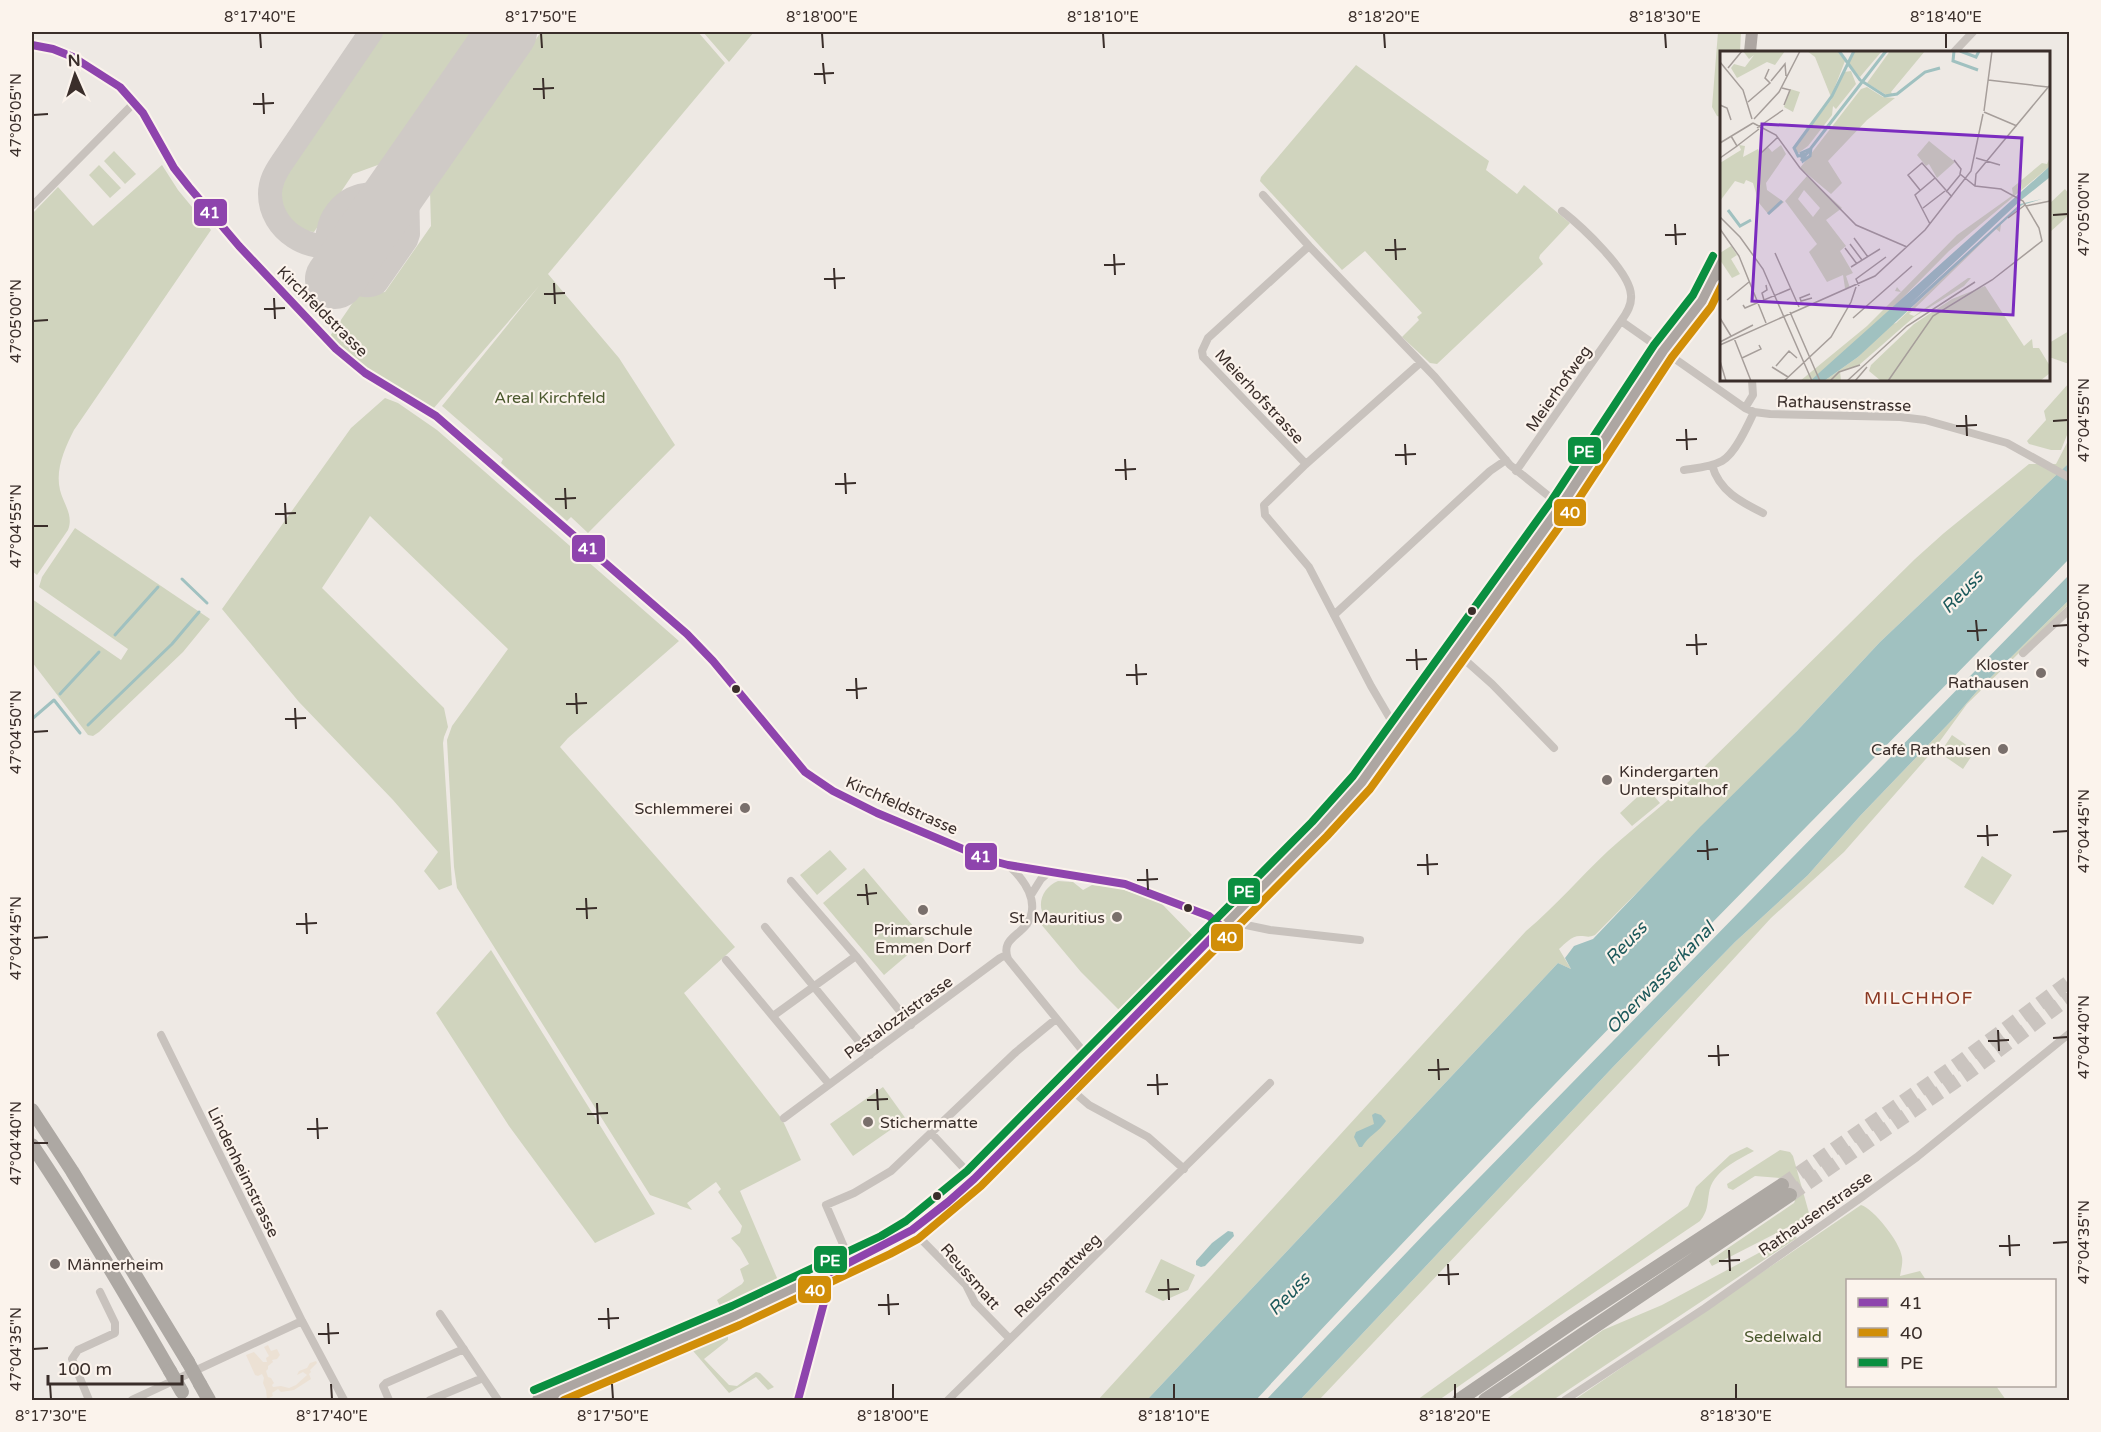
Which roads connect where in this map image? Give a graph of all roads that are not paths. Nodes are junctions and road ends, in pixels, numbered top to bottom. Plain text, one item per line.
1 (1752, 32) edge
2 (1973, 32) edge
3 (32, 45) edge
4 (1750, 51) edge
5 (1955, 51) edge
6 (135, 102) junction
7 (1263, 195) dead end
8 (32, 206) edge
9 (1562, 211) dead end
10 (1309, 246) junction
11 (1720, 265) edge
12 (1621, 321) junction
13 (1663, 351) junction
14 (1420, 363) junction
15 (1752, 381) edge
16 (1745, 408) junction
17 (1754, 412) junction
18 (1506, 460) junction
19 (1306, 464) junction
20 (1712, 465) junction
21 (1516, 471) junction
22 (1684, 471) dead end
23 (2070, 478) edge
24 (1561, 506) junction
25 (1763, 513) dead end
26 (2070, 609) edge
27 (1334, 615) junction
28 (1456, 652) junction
29 (2023, 653) dead end
30 (1398, 732) junction
31 (1554, 748) dead end
32 (1008, 866) junction
33 (1048, 872) junction
34 (791, 881) dead end
35 (1031, 895) junction
36 (1234, 916) junction
37 (765, 927) dead end
38 (1222, 927) junction
39 (1360, 940) dead end
40 (1006, 955) junction
41 (856, 956) junction
42 (726, 960) dead end
43 (814, 986) junction
44 (773, 1016) junction
45 (1056, 1019) junction
46 (911, 1025) junction
47 (2070, 1033) edge
48 (161, 1035) dead end
49 (870, 1055) junction
50 (1091, 1061) junction
51 (1270, 1083) dead end
52 (829, 1084) junction
53 (1067, 1086) junction
54 (32, 1110) edge
55 (784, 1118) dead end
56 (931, 1133) junction
57 (32, 1145) edge
58 (1184, 1170) junction
59 (974, 1179) junction
60 (912, 1230) junction
61 (850, 1263) junction
62 (827, 1274) junction
63 (100, 1292) dead end
64 (440, 1314) dead end
65 (302, 1321) junction
66 (1010, 1340) junction
67 (464, 1349) junction
68 (483, 1378) junction
69 (185, 1396) edge
70 (89, 1401) edge
71 (132, 1401) edge
72 (209, 1401) edge
73 (344, 1401) edge
74 (389, 1401) edge
75 (430, 1401) edge
76 (498, 1401) edge
77 (538, 1401) edge
78 (798, 1401) edge
79 (948, 1401) edge
80 (1459, 1401) edge
81 (1485, 1401) edge
82 (1564, 1401) edge

1 - 4 main road
2 - 5 street
3 - 6 street, Kirchfeldstrasse
6 - 8 street
6 - 32 street, Kirchfeldstrasse
7 - 10 street
9 - 12 street, Meierhofweg
10 - 14 street
10 - 19 street, Meierhofstrasse
11 - 13 main road
12 - 13 street, Rathausenstrasse
12 - 21 street, Meierhofweg
13 - 16 street, Rathausenstrasse
13 - 24 main road
14 - 18 street
14 - 19 street, Meierhofstrasse
15 - 16 street
16 - 17 street, Rathausenstrasse
17 - 20 street, Rathausenstrasse
17 - 23 street, Rathausenstrasse
18 - 21 street
18 - 27 street
19 - 27 street, Meierhofstrasse
20 - 22 street, Rathausenstrasse
20 - 25 street
21 - 24 street
24 - 28 main road
26 - 29 street
27 - 30 street, Meierhofstrasse
28 - 30 main road
28 - 31 street
30 - 36 main road
32 - 33 street, Kirchfeldstrasse
32 - 35 street, Kirchfeldstrasse
33 - 35 street
33 - 38 street, Kirchfeldstrasse
34 - 41 street
35 - 40 street
36 - 38 main road
36 - 39 street
37 - 43 street
38 - 50 main road
40 - 45 street
40 - 46 street, Pestalozzistrasse
41 - 43 street
41 - 46 street
42 - 44 street
43 - 44 street
43 - 49 street
44 - 52 street
45 - 50 street
45 - 56 street
46 - 49 street, Pestalozzistrasse
47 - 82 street, Rathausenstrasse
48 - 65 street, Lindenheimstrasse
49 - 52 street, Pestalozzistrasse
50 - 53 main road
51 - 58 street, Reussmattweg
52 - 55 street, Pestalozzistrasse
53 - 58 street
53 - 59 main road
54 - 72 highway, bridge
56 - 59 street
56 - 61 street
57 - 69 highway, bridge
58 - 66 street, Reussmattweg
59 - 60 main road
60 - 61 main road
60 - 66 street, Reussmatt
61 - 62 main road
62 - 77 main road
62 - 78 street
63 - 70 street
64 - 67 street
65 - 71 street
65 - 73 street, Lindenheimstrasse
66 - 79 street, Reussmattweg
67 - 68 street
67 - 74 street
68 - 75 street
68 - 76 street
80 - 81 highway

